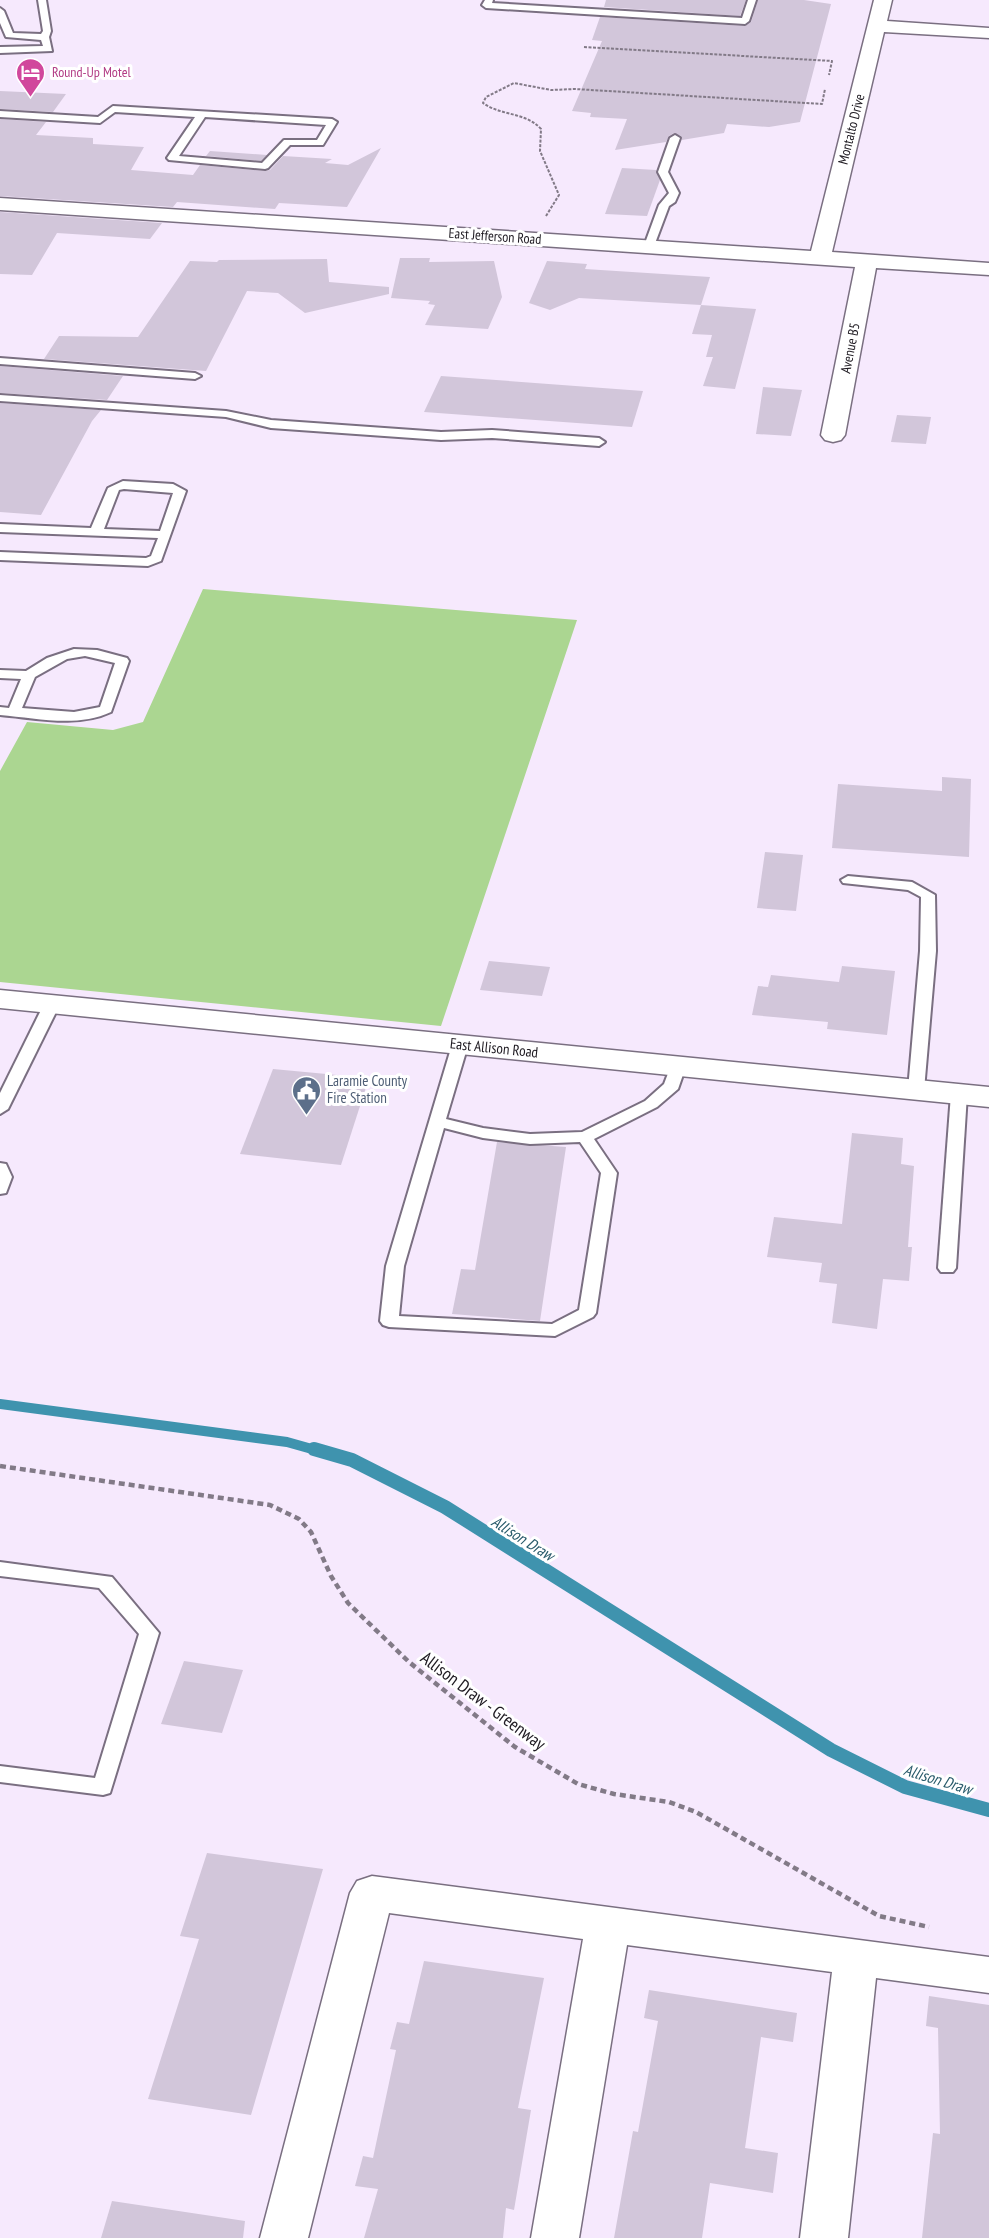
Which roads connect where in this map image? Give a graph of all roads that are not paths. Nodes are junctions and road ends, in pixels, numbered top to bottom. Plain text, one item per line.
1 (42, 0) edge
2 (489, 0) edge
3 (752, 0) edge
4 (883, 0) edge
5 (0, 11) edge
6 (876, 27) junction
7 (989, 33) edge
8 (4, 35) edge
9 (44, 37) junction
10 (0, 50) edge
11 (0, 114) edge
12 (202, 114) junction
13 (675, 138) dead end
14 (0, 204) edge
15 (649, 246) junction
16 (820, 258) junction
17 (867, 261) junction
18 (989, 269) edge
19 (0, 361) edge
20 (195, 375) dead end
21 (0, 398) edge
22 (833, 435) dead end
23 (599, 442) dead end
24 (0, 528) edge
25 (96, 532) junction
26 (165, 535) junction
27 (0, 556) edge
28 (0, 674) edge
29 (29, 675) junction
30 (7, 711) edge
31 (848, 880) dead end
32 (0, 999) edge
33 (52, 1004) junction
34 (460, 1045) junction
35 (678, 1066) junction
36 (916, 1090) junction
37 (974, 1096) edge
38 (0, 1109) edge
39 (438, 1122) junction
40 (585, 1137) junction
41 (0, 1168) edge
42 (0, 1189) edge
43 (947, 1268) dead end
44 (0, 1569) edge
45 (0, 1774) edge
46 (608, 1925) junction
47 (856, 1958) junction
48 (989, 1976) edge
49 (284, 2238) edge
50 (555, 2238) edge
51 (824, 2238) edge

1 - 9 lane
2 - 3 lane
4 - 6 street, Montalto Drive
5 - 8 lane
6 - 7 street
6 - 16 street, Montalto Drive
8 - 9 lane
9 - 10 lane
11 - 12 lane
12 - 12 lane
13 - 15 lane
14 - 15 street, East Jefferson Road
15 - 16 street, East Jefferson Road
16 - 17 street, East Jefferson Road
17 - 18 street, East Jefferson Road
17 - 22 street, Avenue B5
19 - 20 lane
21 - 23 lane
24 - 25 lane
25 - 26 lane
25 - 26 lane
26 - 27 lane
28 - 29 lane
29 - 30 lane
29 - 30 lane
31 - 36 lane
32 - 33 street, East Allison Road
33 - 34 street, East Allison Road
33 - 38 lane
34 - 35 street, East Allison Road
34 - 39 lane
35 - 36 street, East Allison Road
35 - 40 lane
36 - 37 street, East Allison Road
37 - 43 lane
39 - 40 lane
39 - 40 lane
41 - 42 lane
44 - 45 lane
46 - 47 street
46 - 49 street
46 - 50 street
47 - 48 street
47 - 51 street

